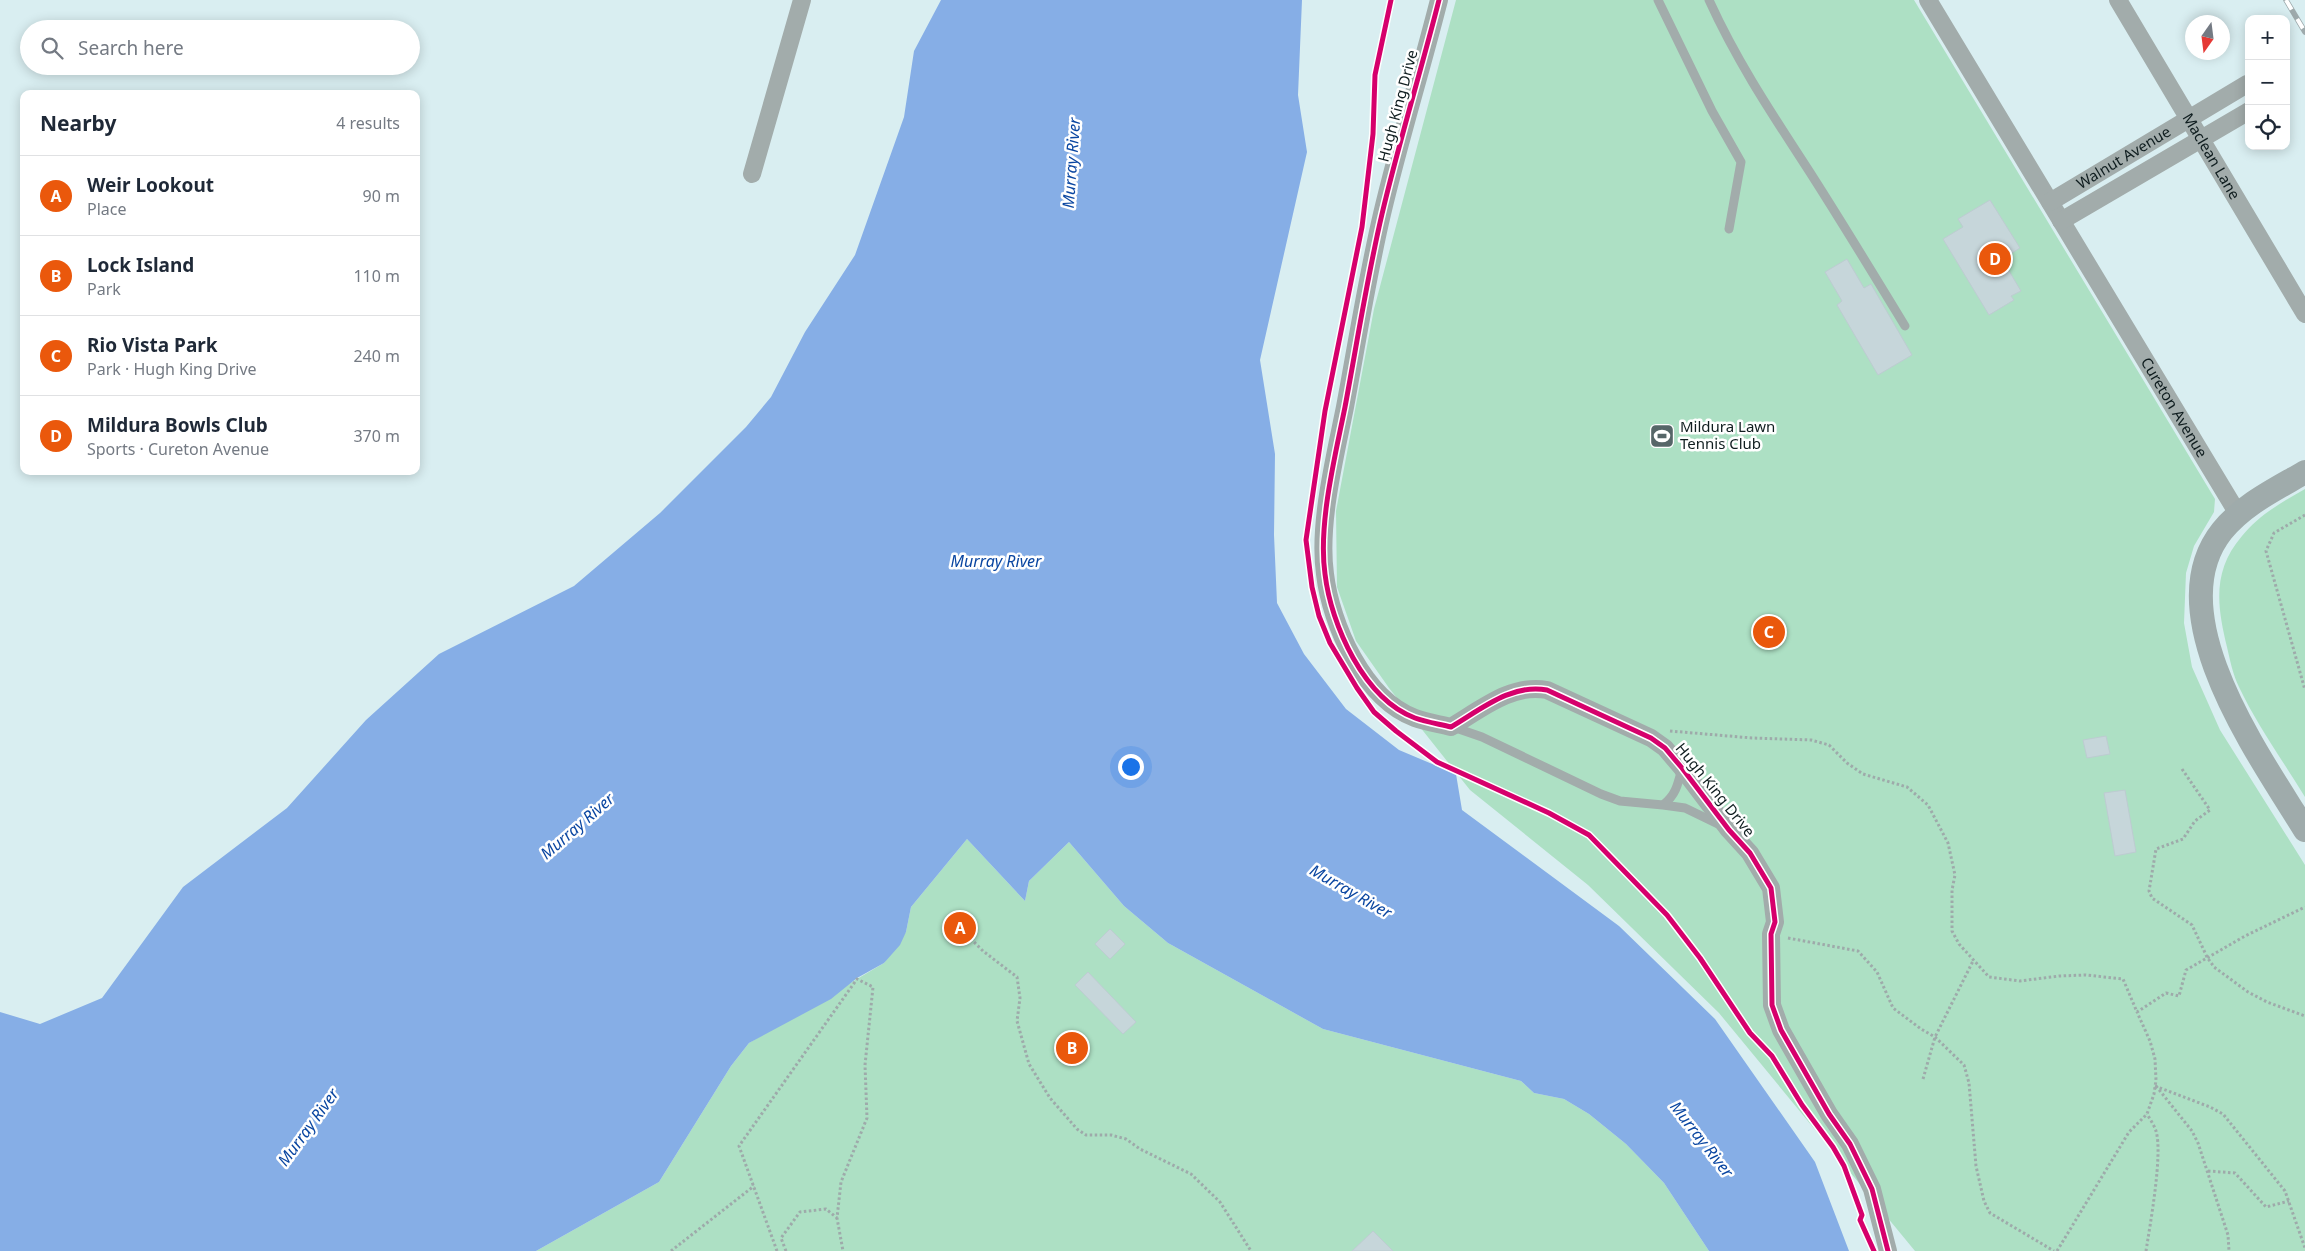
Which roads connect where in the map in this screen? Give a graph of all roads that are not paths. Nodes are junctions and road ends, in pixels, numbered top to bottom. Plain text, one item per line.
1 (802, 0) edge
2 (1439, 0) edge
3 (1658, 0) edge
4 (1709, 0) edge
5 (1928, 0) edge
6 (2118, 0) edge
7 (2245, 86) edge
8 (2245, 111) edge
9 (2220, 114) junction
10 (2188, 121) junction
11 (2199, 140) junction
12 (752, 174) dead end
13 (2101, 184) junction
14 (2050, 202) junction
15 (2061, 221) junction
16 (1729, 229) dead end
17 (2305, 314) edge
18 (1905, 326) dead end
19 (2305, 472) edge
20 (2238, 514) junction
21 (1451, 727) junction
22 (1682, 768) junction
23 (1663, 806) junction
24 (1729, 830) junction
25 (2305, 830) edge
26 (1888, 1251) edge

1 - 12 street
2 - 21 street, Hugh King Drive
3 - 16 lane
4 - 18 lane
5 - 14 street, Cureton Avenue
6 - 10 street, Maclean Lane
7 - 9 street, Walnut Avenue
8 - 9 street, Walnut Avenue
9 - 10 street, Walnut Avenue
9 - 11 street, Walnut Avenue
10 - 11 street, Maclean Lane
10 - 13 street, Walnut Avenue
11 - 13 street, Walnut Avenue
11 - 17 street, Maclean Lane
13 - 14 street, Walnut Avenue
13 - 15 street, Walnut Avenue
14 - 15 street, Cureton Avenue
15 - 20 street, Cureton Avenue
19 - 20 street
20 - 25 street
21 - 22 street, Hugh King Drive
21 - 23 lane
22 - 23 lane
22 - 24 street, Hugh King Drive
23 - 24 lane
24 - 26 street, Hugh King Drive

